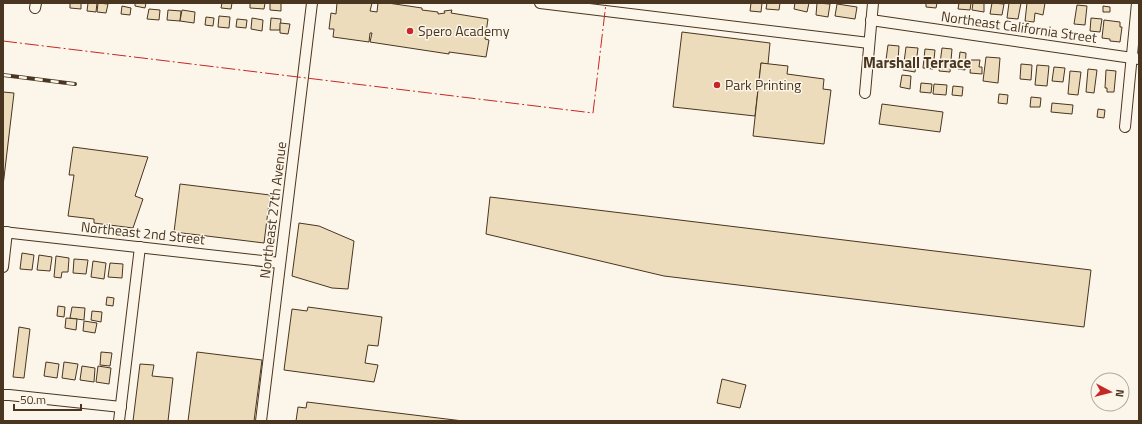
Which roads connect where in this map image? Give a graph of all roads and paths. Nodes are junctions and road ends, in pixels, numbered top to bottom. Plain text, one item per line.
1 (312, 3) edge
2 (540, 3) edge
3 (873, 3) edge
4 (1137, 3) edge
5 (585, 6) edge
6 (871, 20) junction
7 (869, 43) junction
8 (1136, 58) edge
9 (865, 93) dead end
10 (1125, 127) dead end
11 (5, 232) edge
12 (140, 247) junction
13 (280, 263) junction
14 (3, 267) edge
15 (3, 395) edge
16 (121, 407) junction
17 (119, 421) edge
18 (261, 421) edge

1 - 13 street, Northeast 27th Avenue
2 - 5 street
3 - 6 street
4 - 8 street
5 - 7 street
6 - 7 street
6 - 8 street, Northeast California Street
7 - 9 street
8 - 10 street
11 - 12 street, Northeast 2nd Street
11 - 14 street
12 - 13 street, Northeast 2nd Street
12 - 16 street
13 - 18 street, Northeast 27th Avenue
15 - 16 street
16 - 17 street

